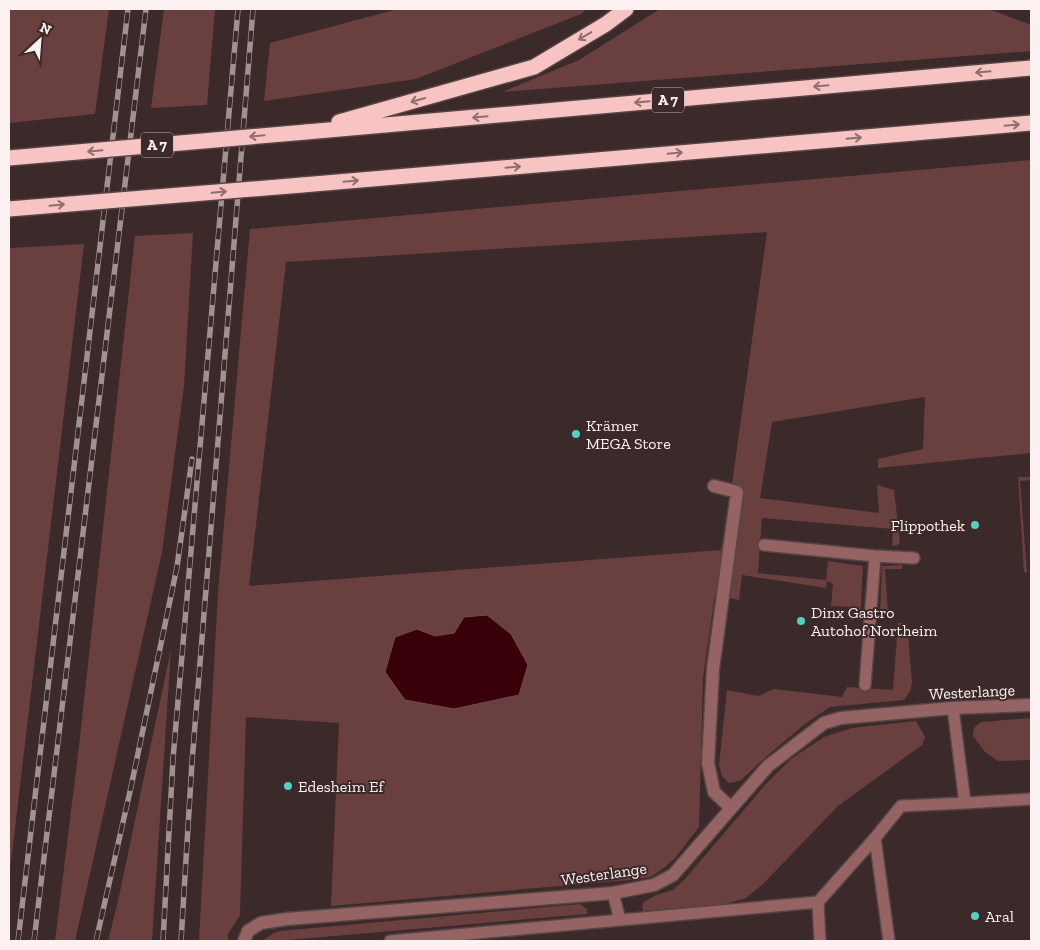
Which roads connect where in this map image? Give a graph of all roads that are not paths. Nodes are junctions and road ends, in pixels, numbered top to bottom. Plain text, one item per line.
1 (626, 9) edge
2 (1031, 68) edge
3 (1031, 123) edge
4 (306, 132) junction
5 (9, 158) edge
6 (9, 210) edge
7 (714, 486) dead end
8 (764, 545) dead end
9 (875, 556) junction
10 (914, 558) dead end
11 (865, 685) dead end
12 (1031, 705) edge
13 (953, 708) junction
14 (1031, 799) edge
15 (965, 803) junction
16 (730, 807) junction
17 (875, 838) junction
18 (614, 893) junction
19 (818, 902) junction
20 (620, 920) junction
21 (244, 941) edge
22 (390, 941) edge
23 (820, 941) edge
24 (889, 941) edge

1 -> 4 highway
2 -> 4 highway, A 7
6 -> 3 highway, bridge
4 -> 5 highway, A 7, bridge
7 - 16 street
8 - 9 lane
9 - 10 lane
9 - 11 lane
12 - 13 street, Westerlange
13 - 15 lane
13 - 16 street, Westerlange
14 - 15 lane
15 - 17 lane
16 - 18 street, Westerlange
17 - 19 lane
17 - 24 lane
18 - 20 lane
18 - 21 street, Westerlange
19 - 20 lane
19 - 23 lane
20 - 22 lane

